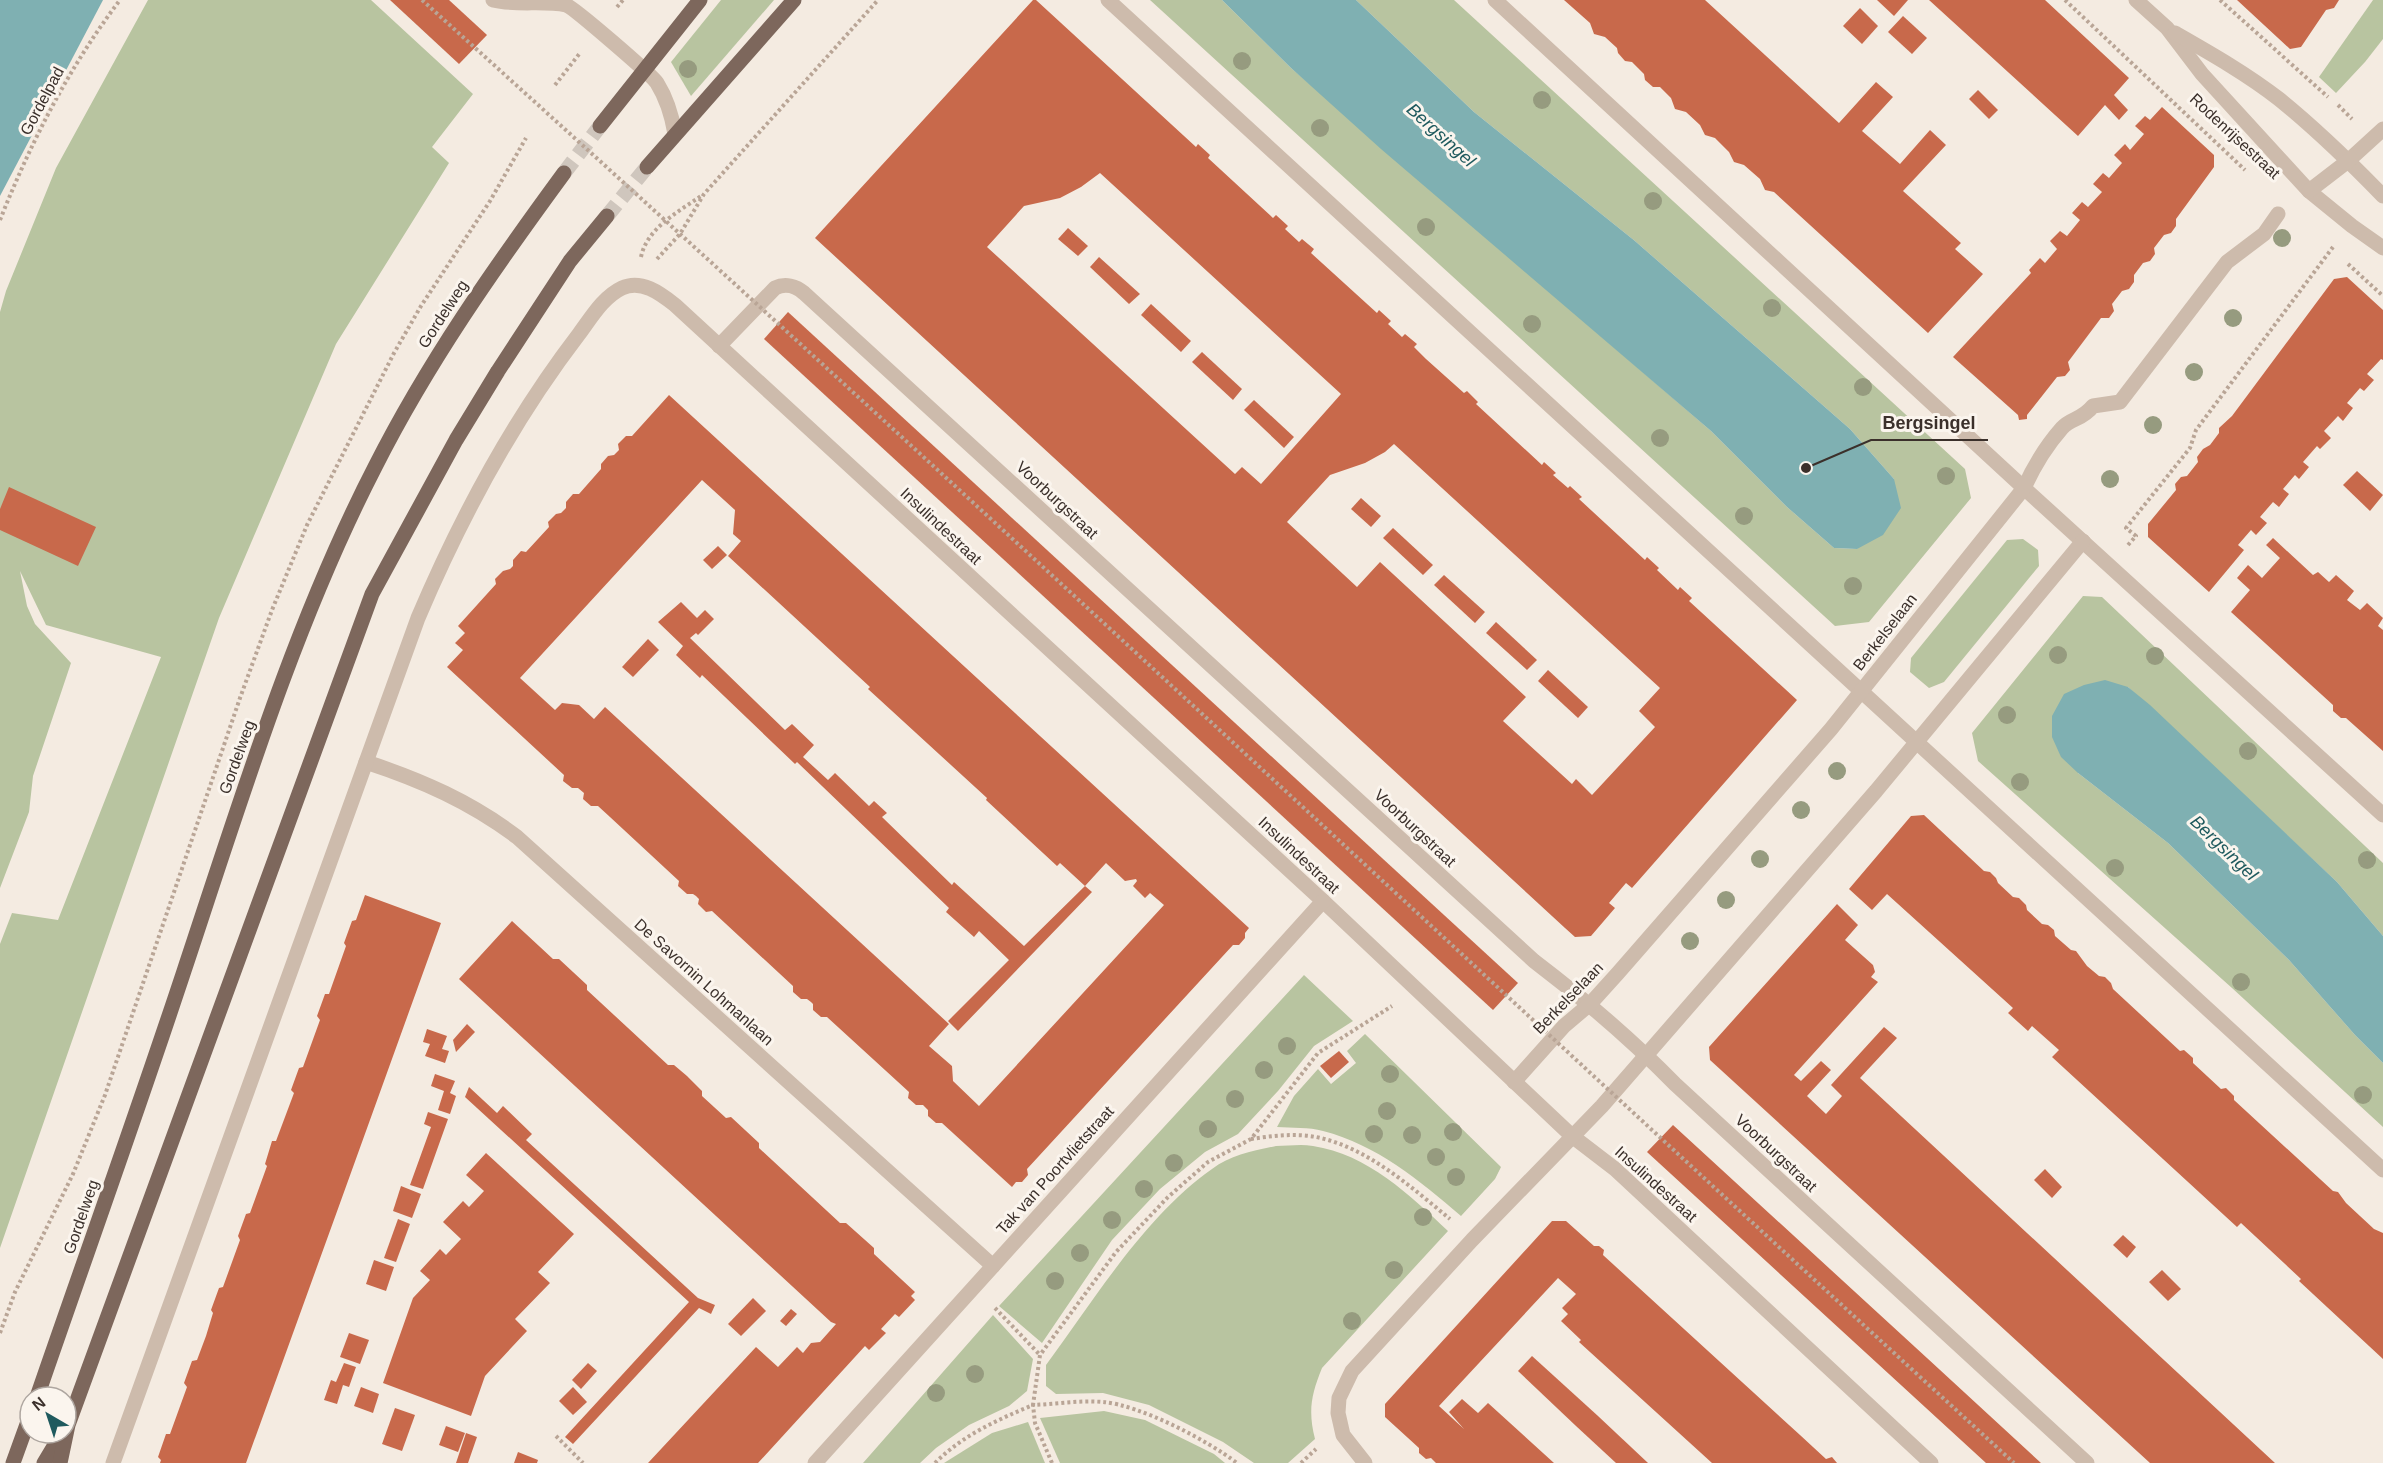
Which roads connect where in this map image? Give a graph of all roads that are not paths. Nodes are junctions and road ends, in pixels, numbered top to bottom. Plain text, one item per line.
1 (493, 0) edge
2 (700, 0) edge
3 (794, 0) edge
4 (1108, 0) edge
5 (1495, 0) edge
6 (2136, 0) edge
7 (576, 4) edge
8 (2167, 28) junction
9 (643, 70) junction
10 (600, 126) tunnel mouth
11 (675, 134) junction
12 (2378, 134) edge
13 (2349, 161) junction
14 (647, 168) tunnel mouth
15 (564, 173) tunnel mouth
16 (2309, 191) junction
17 (2383, 196) edge
18 (2278, 214) dead end
19 (607, 216) tunnel mouth
20 (2383, 248) edge
21 (719, 346) junction
22 (2024, 488) junction
23 (2083, 541) junction
24 (1862, 692) junction
25 (1916, 742) junction
26 (366, 762) junction
27 (2383, 815) edge
28 (1323, 902) junction
29 (1590, 1004) junction
30 (1646, 1054) junction
31 (1514, 1082) junction
32 (1572, 1136) junction
33 (2383, 1170) edge
34 (993, 1266) junction
35 (41, 1385) edge
36 (78, 1393) edge
37 (20, 1445) edge
38 (55, 1445) edge
39 (63, 1445) edge
40 (13, 1463) edge
41 (44, 1463) edge
42 (60, 1463) edge
43 (113, 1463) edge
44 (815, 1463) edge
45 (1365, 1463) edge
46 (1931, 1463) edge
47 (2087, 1463) edge

1 - 7 street
2 - 9 main road
3 - 11 main road
4 - 24 street
5 - 22 street
6 - 8 street, Rodenrijsestraat
7 - 9 street
8 - 13 street, Rodenrijsestraat
8 - 16 street, Rodenrijsestraat
9 - 10 main road
9 - 11 street
11 - 14 main road
12 - 13 street
13 - 16 street
13 - 17 street, Rodenrijsestraat
15 - 35 main road, Gordelweg
16 - 20 street, Rodenrijsestraat
18 - 22 street, Berkelselaan
19 - 36 main road
21 - 26 street, Insulindestraat
21 - 28 street, Insulindestraat
21 - 29 street, Voorburgstraat
22 - 23 street
22 - 24 street, Berkelselaan
23 - 25 street
23 - 27 street
24 - 25 street
24 - 29 street, Berkelselaan
25 - 30 street
25 - 33 street
26 - 34 street, De Savornin Lohmanlaan
26 - 43 street
28 - 31 street, Insulindestraat
28 - 34 street, Tak van Poortvlietstraat
29 - 30 street, Voorburgstraat
29 - 31 street, Berkelselaan
30 - 32 street
30 - 47 street, Voorburgstraat
31 - 32 street, Insulindestraat
32 - 45 street
32 - 46 street, Insulindestraat
34 - 44 street, Tak van Poortvlietstraat
37 - 40 main road
38 - 41 main road
39 - 42 main road

